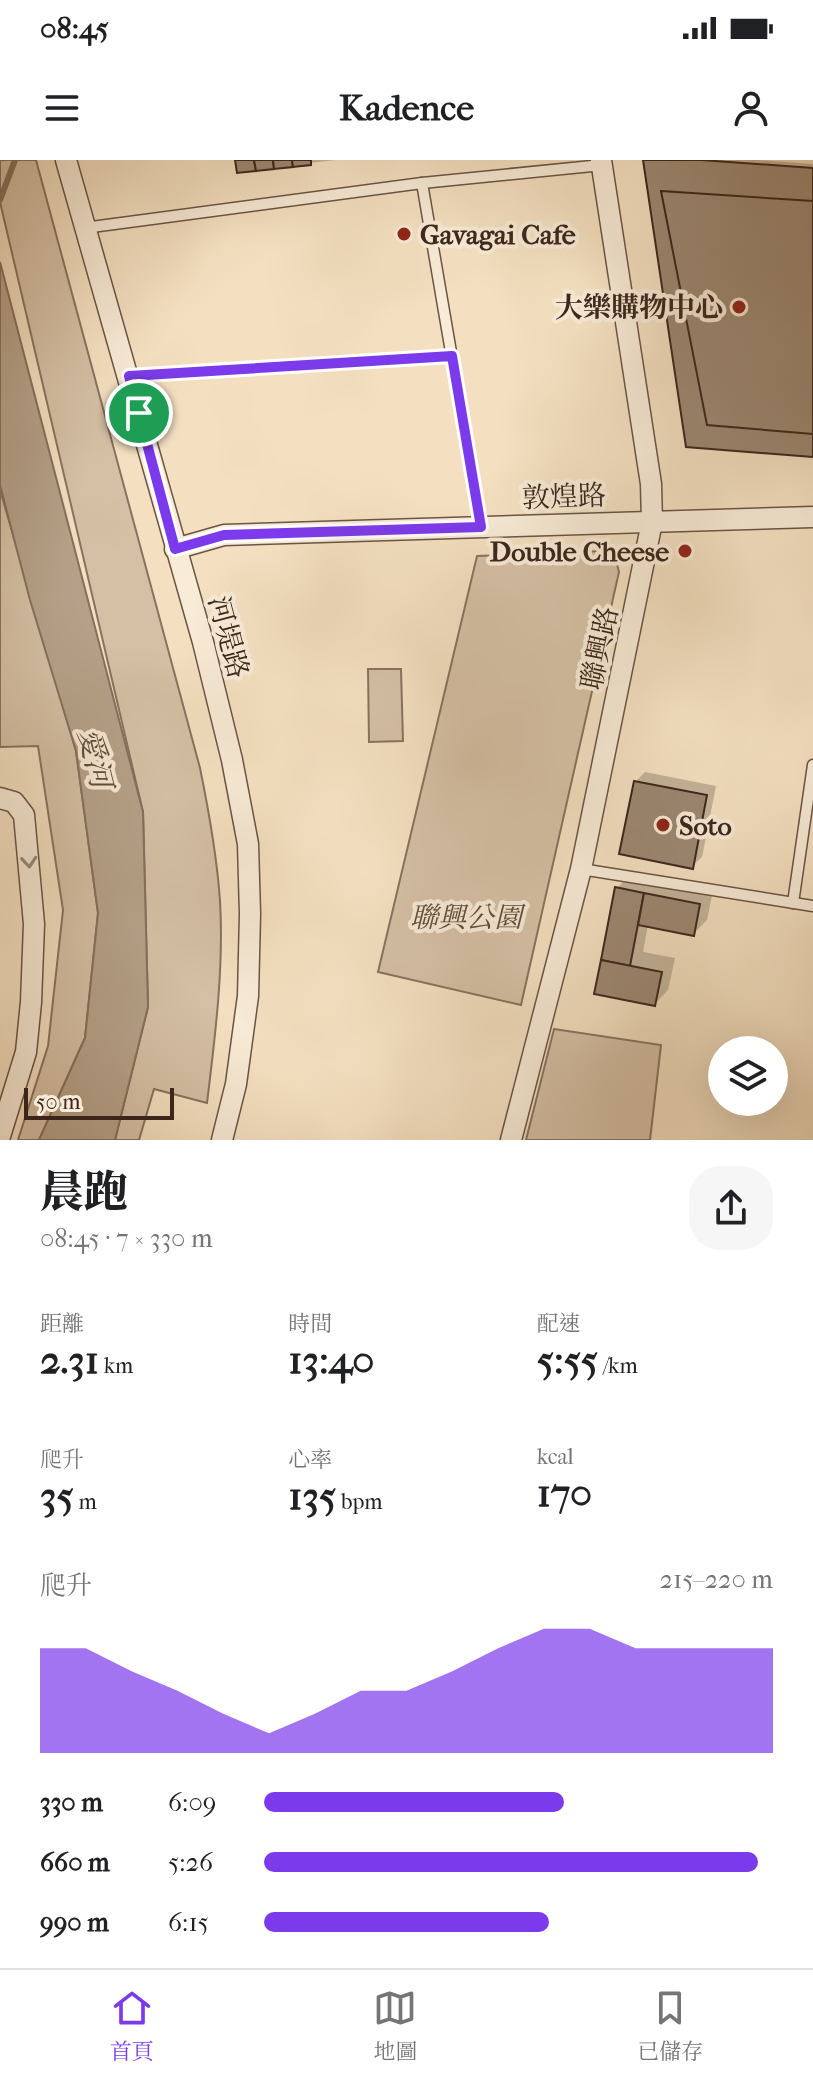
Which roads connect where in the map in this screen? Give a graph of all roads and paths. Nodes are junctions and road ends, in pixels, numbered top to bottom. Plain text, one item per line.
1 (66, 160) edge
2 (602, 162) edge
3 (422, 183) junction
4 (84, 228) junction
5 (452, 356) junction
6 (129, 376) junction
7 (813, 517) edge
8 (652, 522) junction
9 (481, 527) junction
10 (175, 549) junction
11 (813, 765) edge
12 (0, 798) edge
13 (581, 869) junction
14 (793, 903) junction
15 (813, 906) edge
16 (0, 1136) edge
17 (222, 1140) edge
18 (511, 1140) edge

1 - 4 street, 河堤路
2 - 3 lane
2 - 8 street, 聯興路
3 - 4 lane
3 - 5 lane
4 - 6 street, 河堤路
5 - 6 lane
5 - 9 lane
6 - 10 street, 河堤路
7 - 8 street, 敦煌路
8 - 9 street, 敦煌路
8 - 13 street, 聯興路
9 - 10 street, 敦煌路
10 - 17 street, 河堤路
11 - 14 lane
12 -> 16 street
13 - 14 lane
13 - 18 street, 聯興路
14 - 15 lane

